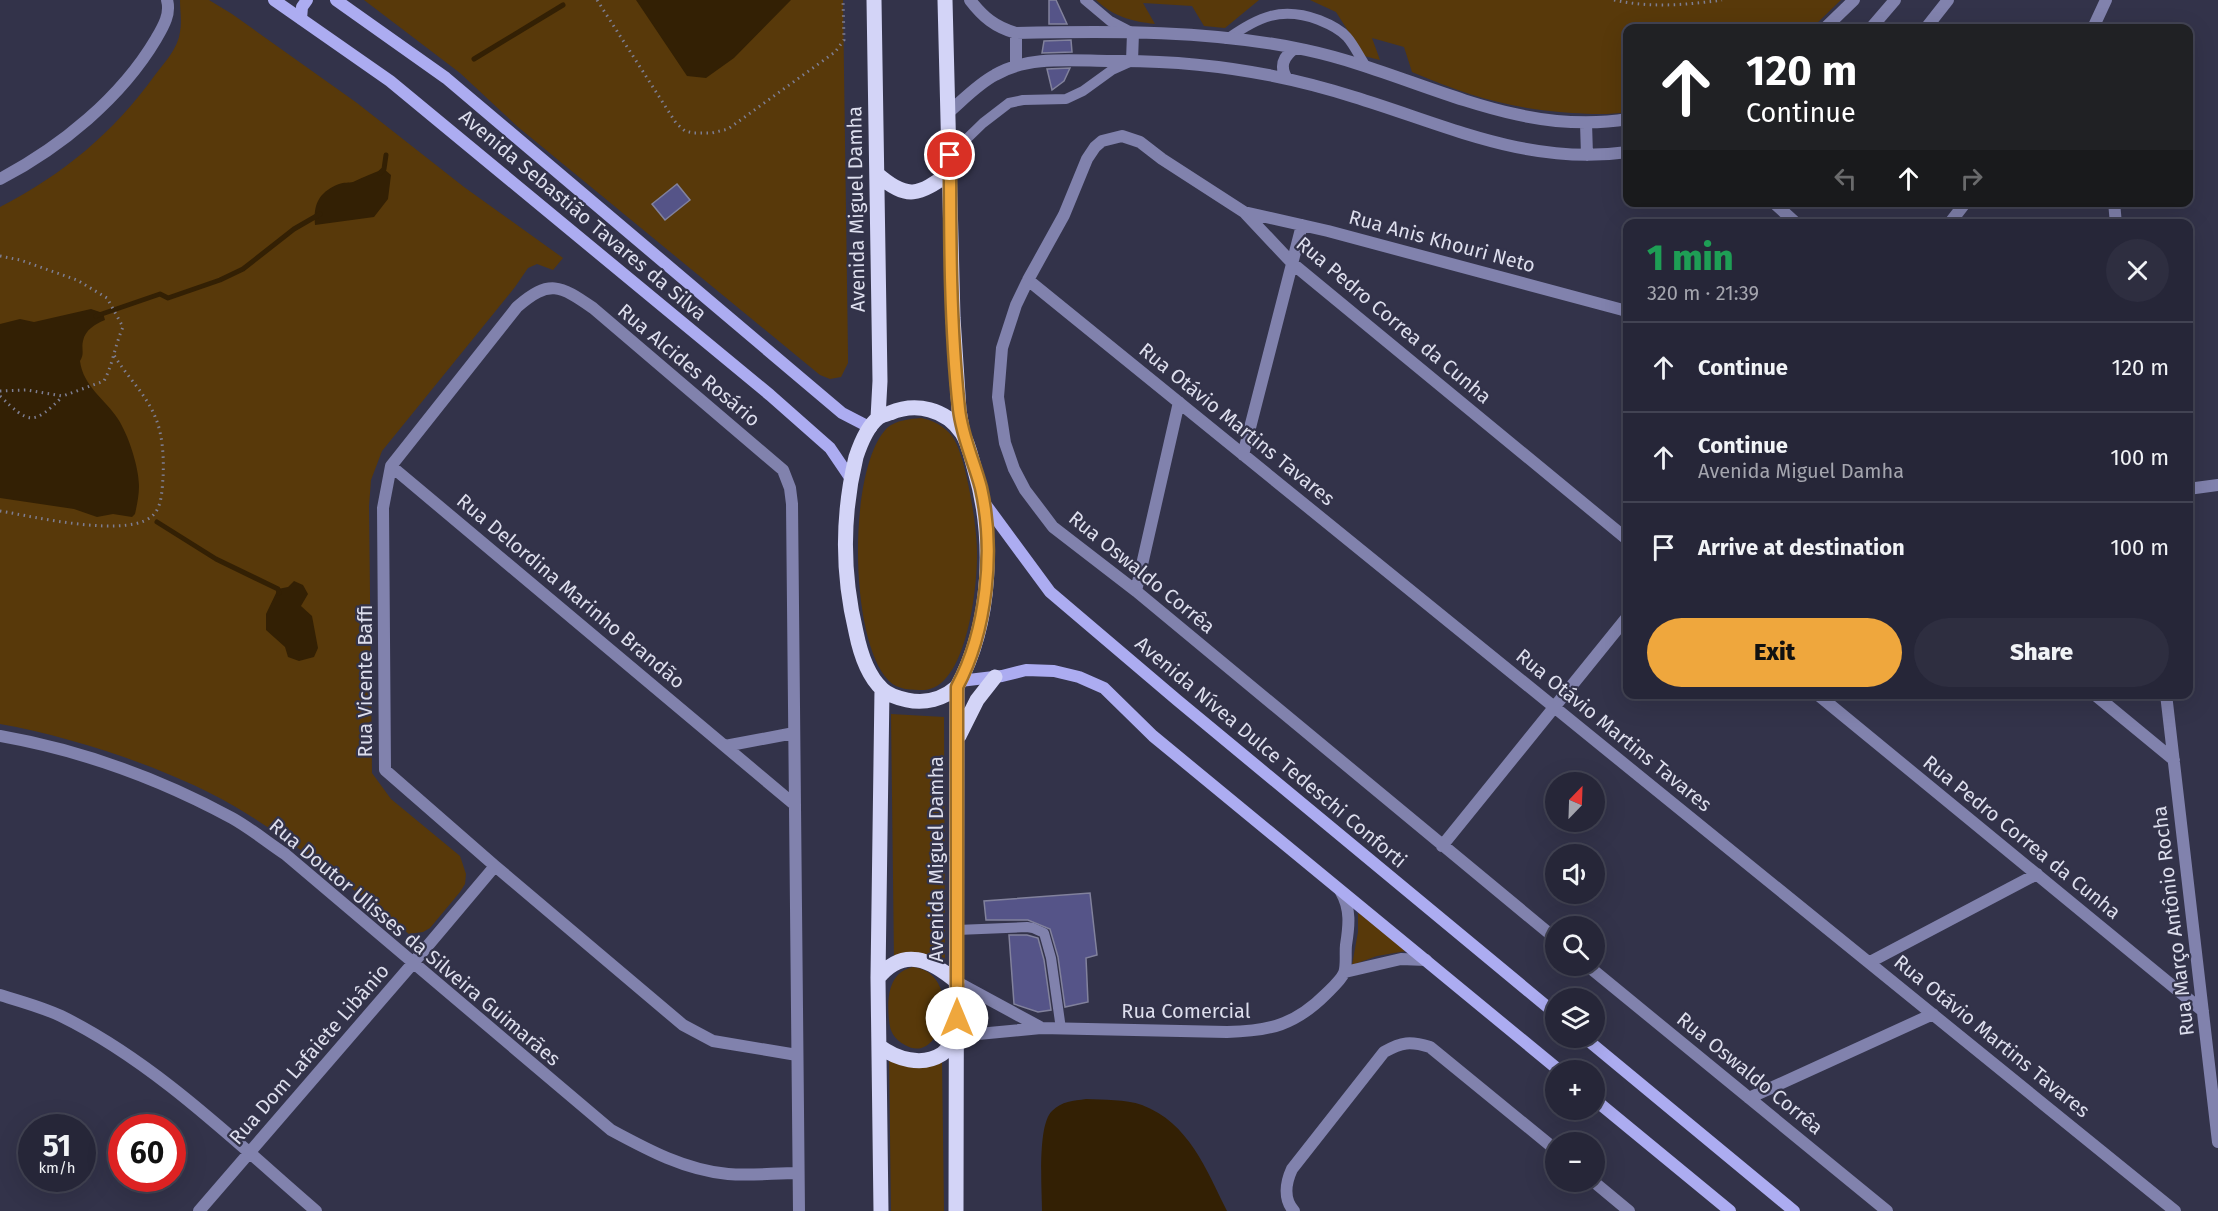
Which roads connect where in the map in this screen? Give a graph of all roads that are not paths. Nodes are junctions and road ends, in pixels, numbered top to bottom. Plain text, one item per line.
1 (274, 0) edge
2 (296, 0) edge
3 (307, 0) edge
4 (336, 0) edge
5 (874, 0) edge
6 (945, 0) edge
7 (970, 0) edge
8 (1085, 0) edge
9 (1854, 0) edge
10 (1895, 0) edge
11 (1948, 0) edge
12 (2106, 0) edge
13 (168, 2) edge
14 (285, 8) junction
15 (301, 19) junction
16 (1829, 24) edge
17 (1874, 24) edge
18 (1929, 24) edge
19 (2097, 24) edge
20 (1016, 33) junction
21 (1133, 33) junction
22 (1227, 39) junction
23 (1295, 48) junction
24 (1132, 61) junction
25 (1016, 65) junction
26 (1365, 65) junction
27 (1287, 80) junction
28 (949, 112) junction
29 (1623, 119) edge
30 (1586, 123) junction
31 (1131, 138) joint
32 (1623, 152) edge
33 (950, 155) junction
34 (1587, 155) junction
35 (950, 173) junction
36 (877, 174) junction
37 (0, 179) edge
38 (1778, 207) edge
39 (1962, 207) edge
40 (1244, 212) junction
41 (1792, 219) edge
42 (1953, 219) edge
43 (1302, 225) junction
44 (1293, 264) junction
45 (1028, 280) junction
46 (550, 288) joint
47 (1623, 310) edge
48 (1179, 402) junction
49 (874, 423) junction
50 (963, 434) junction
51 (1243, 454) junction
52 (391, 466) junction
53 (851, 478) junction
54 (2218, 485) edge
55 (2193, 488) edge
56 (983, 501) junction
57 (1623, 536) edge
58 (1136, 591) junction
59 (1623, 622) edge
60 (995, 676) junction
61 (959, 684) junction
62 (882, 689) junction
63 (1823, 699) edge
64 (2100, 699) edge
65 (2167, 699) edge
66 (1555, 707) junction
67 (794, 733) junction
68 (0, 736) edge
69 (958, 739) junction
70 (725, 747) junction
71 (2174, 760) junction
72 (795, 806) junction
73 (1442, 846) junction
74 (495, 866) junction
75 (2037, 874) junction
76 (1341, 892) junction
77 (957, 930) junction
78 (1545, 930) edge
79 (1426, 960) junction
80 (1870, 962) junction
81 (414, 963) junction
82 (1345, 972) junction
83 (1600, 976) edge
84 (878, 978) junction
85 (957, 982) junction
86 (0, 995) edge
87 (1545, 1005) edge
88 (2203, 1011) junction
89 (1933, 1014) junction
90 (1041, 1028) junction
91 (1061, 1029) junction
92 (957, 1036) junction
93 (879, 1046) junction
94 (1597, 1048) edge
95 (2213, 1053) edge
96 (797, 1055) junction
97 (1547, 1060) edge
98 (1749, 1098) junction
99 (1605, 1108) edge
100 (1545, 1141) edge
101 (2218, 1142) edge
102 (249, 1153) junction
103 (798, 1173) junction
104 (1605, 1191) edge
105 (199, 1211) edge
106 (316, 1211) edge
107 (799, 1211) edge
108 (881, 1211) edge
109 (956, 1211) edge
110 (1294, 1211) edge
111 (1629, 1211) edge
112 (1730, 1211) edge
113 (1794, 1211) edge
114 (1887, 1211) edge
115 (2175, 1211) edge

1 - 14 main road, Avenida Sebastião Tavares da Silva
2 - 14 main road
3 - 15 main road
4 - 49 main road, Avenida Sebastião Tavares da Silva
5 - 36 main road, Avenida Miguel Damha
6 - 28 main road
7 - 20 street
8 - 21 lane
9 - 16 street
10 - 17 street
11 - 18 street
12 - 19 street
13 - 37 street
14 - 15 main road, Avenida Sebastião Tavares da Silva
15 - 53 main road, Avenida Sebastião Tavares da Silva
20 - 21 street
20 - 25 street
21 - 22 street
21 - 24 street
22 - 23 street
22 - 26 lane
23 - 26 street
23 - 27 street
24 - 25 street
24 - 27 street
24 - 33 lane
25 - 28 street
26 - 30 street
27 - 34 street
28 - 33 main road
29 - 30 street
30 - 34 street
31 - 40 street, Rua Pedro Correa da Cunha
31 - 45 street, Rua Oswaldo Corrêa
32 - 34 street
33 - 35 main road
35 - 36 main road
35 - 50 main road
36 - 49 main road, Avenida Miguel Damha
38 - 41 street
39 - 42 street
40 - 43 street, Rua Anis Khouri Neto
40 - 44 street, Rua Pedro Correa da Cunha
43 - 44 street
43 - 47 street, Rua Anis Khouri Neto
44 - 51 street
44 - 57 street, Rua Pedro Correa da Cunha
45 - 48 street, Rua Otávio Martins Tavares
45 - 58 street, Rua Oswaldo Corrêa
46 - 52 street, Rua Vicente Baffi
46 - 67 street, Rua Alcides Rosário
48 - 51 street, Rua Otávio Martins Tavares
48 - 58 street
49 - 50 main road
49 - 53 main road
50 - 56 main road
51 - 66 street, Rua Otávio Martins Tavares
52 - 70 street, Rua Delordina Marinho Brandão
52 - 74 street, Rua Vicente Baffi
53 - 62 main road
54 - 55 street
56 - 61 main road
56 - 87 main road, Avenida Nívea Dulce Tedeschi Conforti
58 - 73 street, Rua Oswaldo Corrêa
59 - 66 street
60 - 61 main road
60 - 69 main road
60 - 76 main road
61 - 62 main road
61 - 69 main road, Avenida Miguel Damha
62 - 84 main road
63 - 75 street, Rua Pedro Correa da Cunha
64 - 71 street
65 - 71 street, Rua Março Antônio Rocha
66 - 73 street
66 - 80 street, Rua Otávio Martins Tavares
67 - 70 street
67 - 72 street
68 - 81 street, Rua Doutor Ulisses da Silveira Guimarães
69 - 77 main road, Avenida Miguel Damha
70 - 72 street, Rua Delordina Marinho Brandão
71 - 88 street, Rua Março Antônio Rocha
72 - 96 street
73 - 78 street, Rua Oswaldo Corrêa
74 - 81 street, Rua Dom Lafaiete Libânio
74 - 96 street, Rua Vicente Baffi
75 - 80 street
75 - 88 street, Rua Pedro Correa da Cunha
76 - 79 main road
76 - 82 street
77 - 85 main road, Avenida Miguel Damha
77 - 91 lane
79 - 82 street
79 - 97 main road
80 - 89 street, Rua Otávio Martins Tavares
81 - 102 street, Rua Dom Lafaiete Libânio
81 - 103 street, Rua Doutor Ulisses da Silveira Guimarães
82 - 91 street, Rua Comercial
83 - 98 street, Rua Oswaldo Corrêa
84 - 85 main road
84 - 93 main road
85 - 90 street, Rua Comercial
85 - 92 main road, Avenida Miguel Damha
86 - 102 street
88 - 95 street, Rua Março Antônio Rocha
89 - 98 street
89 - 115 street, Rua Otávio Martins Tavares
90 - 91 street, Rua Comercial
90 - 92 street, Rua Comercial
92 - 93 main road
92 - 109 main road, Avenida Miguel Damha
93 - 108 main road
94 - 113 main road
95 - 101 street, Rua Março Antônio Rocha
96 - 103 street
98 - 114 street, Rua Oswaldo Corrêa
99 - 112 main road
100 - 110 street
102 - 105 street, Rua Dom Lafaiete Libânio
102 - 106 street
103 - 107 street
104 - 111 street

